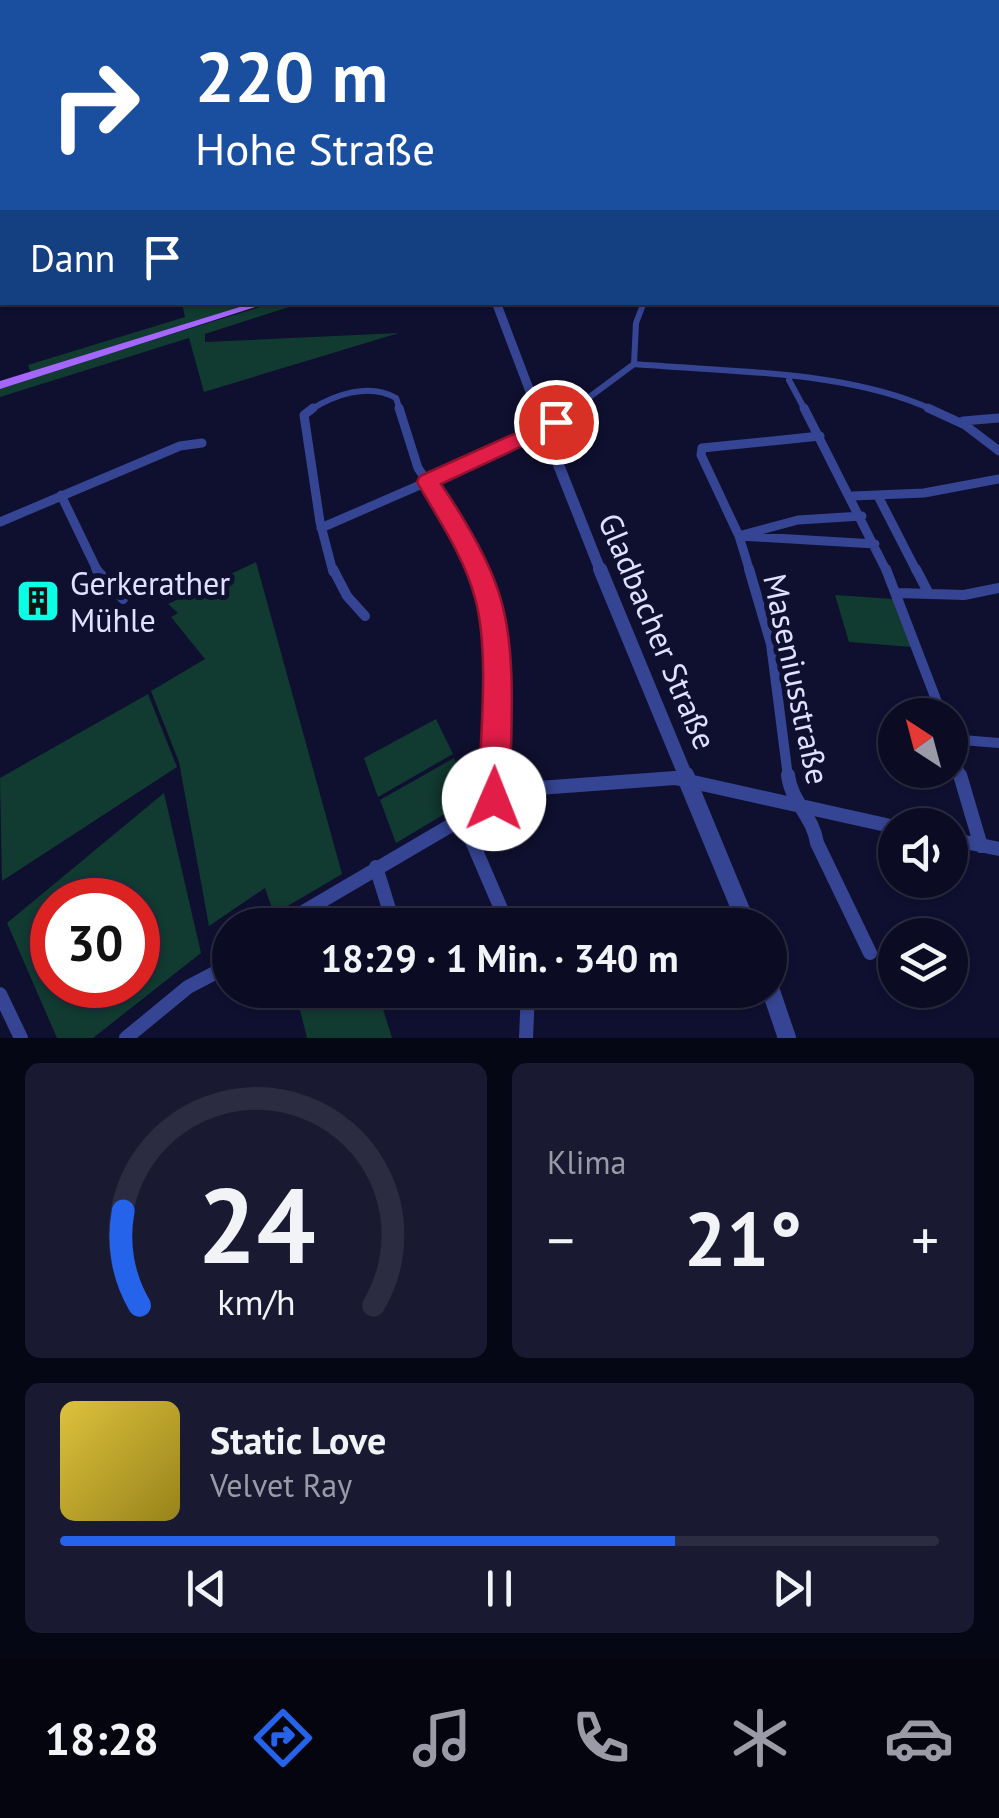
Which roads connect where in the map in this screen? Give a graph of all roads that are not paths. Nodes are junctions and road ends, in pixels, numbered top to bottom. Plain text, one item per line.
1 (256, 305) edge
2 (497, 305) edge
3 (643, 305) edge
4 (634, 364) junction
5 (789, 380) junction
6 (0, 384) edge
7 (999, 418) edge
8 (963, 422) junction
9 (544, 430) junction
10 (820, 436) junction
11 (202, 442) dead end
12 (999, 451) edge
13 (999, 479) edge
14 (428, 482) junction
15 (61, 496) junction
16 (852, 496) junction
17 (878, 496) junction
18 (862, 516) junction
19 (0, 522) edge
20 (321, 528) junction
21 (739, 536) junction
22 (876, 544) junction
23 (999, 588) edge
24 (898, 593) junction
25 (929, 594) junction
26 (123, 600) dead end
27 (366, 616) dead end
28 (936, 698) edge
29 (968, 741) edge
30 (999, 744) edge
31 (689, 782) junction
32 (964, 788) edge
33 (494, 799) junction
34 (801, 807) junction
35 (462, 818) junction
36 (878, 823) edge
37 (968, 843) edge
38 (981, 846) junction
39 (999, 849) edge
40 (376, 866) junction
41 (308, 908) edge
42 (389, 908) edge
43 (501, 908) edge
44 (740, 908) edge
45 (870, 953) dead end
46 (212, 974) edge
47 (0, 994) edge
48 (527, 1008) edge
49 (777, 1008) edge
50 (134, 1035) edge
51 (21, 1038) edge
52 (526, 1038) edge
53 (787, 1038) edge

1 - 6 main road
2 - 9 street, Gladbacher Straße
3 - 4 street
4 - 5 street
4 - 9 street
5 - 8 street
5 - 10 street
7 - 8 street
8 - 12 street
9 - 14 street
9 - 31 street, Gladbacher Straße
10 - 16 street
10 - 21 street, Maseniusstraße
11 - 15 street
13 - 17 street
14 - 20 street
14 - 20 street
14 - 33 street
15 - 19 street
15 - 26 street
16 - 17 street
16 - 18 street
17 - 25 street
18 - 21 street
18 - 22 street
20 - 27 street
21 - 22 street
21 - 34 street, Maseniusstraße
22 - 24 street
23 - 25 street
24 - 25 street
24 - 28 street
29 - 30 street
31 - 33 street
31 - 34 street
31 - 44 street, Gladbacher Straße
32 - 38 street
33 - 35 street
34 - 36 street
34 - 45 street, Maseniusstraße
35 - 40 street
35 - 43 street
37 - 38 street
38 - 39 street
40 - 41 street
40 - 42 street
46 - 50 street
47 - 51 street
48 - 52 street
49 - 53 street

